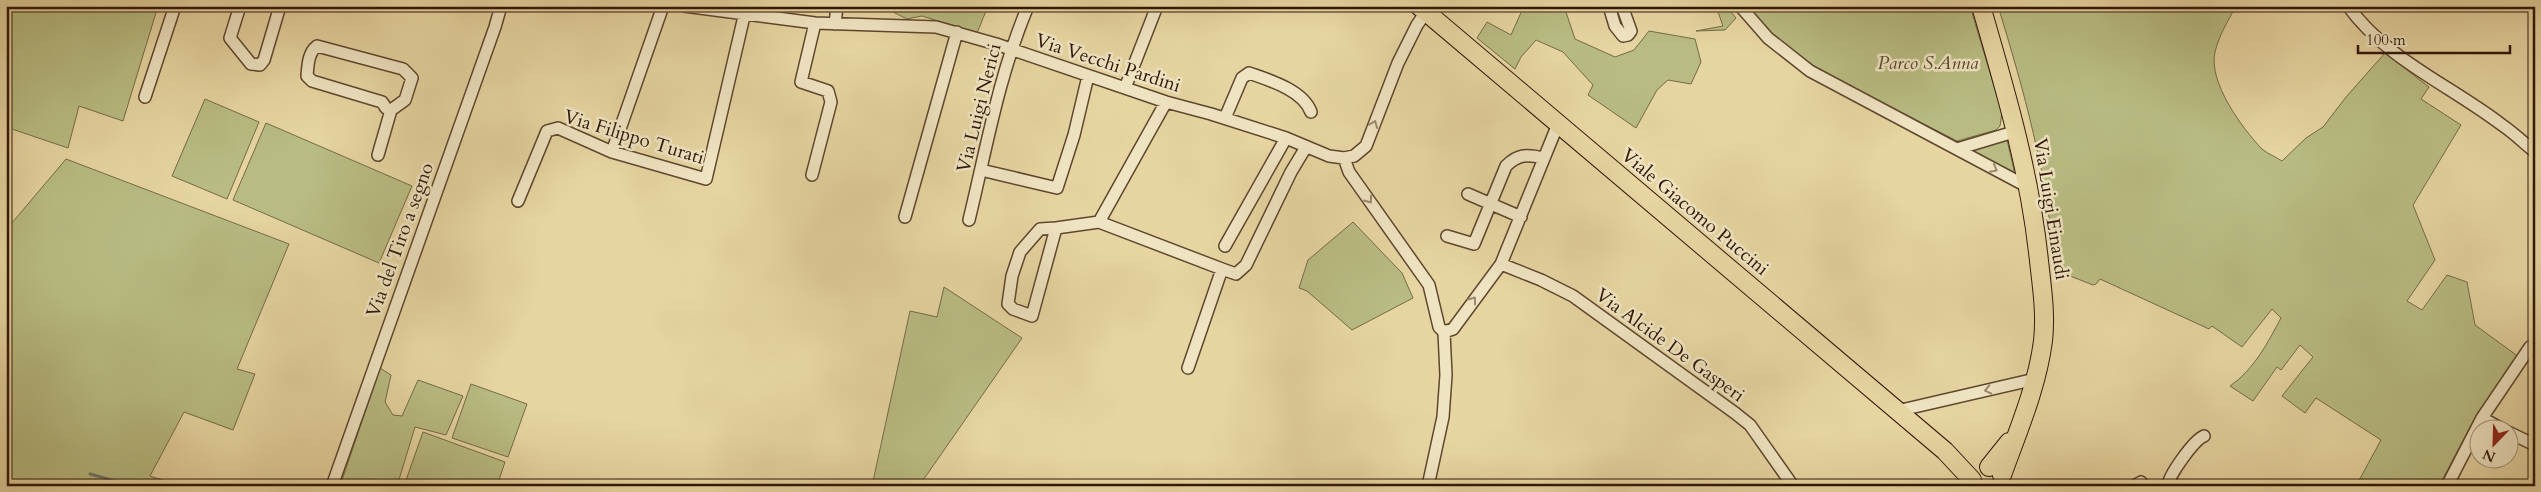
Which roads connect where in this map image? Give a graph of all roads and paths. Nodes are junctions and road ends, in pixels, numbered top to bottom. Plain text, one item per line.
1 (175, 6) edge
2 (240, 6) edge
3 (280, 6) edge
4 (500, 6) edge
5 (663, 6) edge
6 (684, 6) edge
7 (837, 6) edge
8 (1028, 6) edge
9 (1157, 6) edge
10 (1609, 6) edge
11 (1622, 6) edge
12 (1740, 6) edge
13 (1981, 6) edge
14 (2348, 6) edge
15 (1422, 9) edge
16 (745, 12) junction
17 (815, 23) junction
18 (835, 24) junction
19 (957, 32) junction
20 (1010, 49) junction
21 (1088, 76) junction
22 (1125, 88) junction
23 (145, 97) dead end
24 (1166, 102) junction
25 (391, 110) junction
26 (1311, 112) dead end
27 (1225, 118) junction
28 (1558, 124) junction
29 (2017, 131) junction
30 (1286, 138) junction
31 (1306, 146) junction
32 (1957, 149) junction
33 (612, 152) junction
34 (2535, 152) edge
35 (378, 155) dead end
36 (1344, 158) junction
37 (1544, 158) junction
38 (981, 170) junction
39 (812, 175) dead end
40 (2030, 188) junction
41 (1468, 194) dead end
42 (518, 201) dead end
43 (1490, 204) junction
44 (905, 216) dead end
45 (1521, 217) junction
46 (968, 220) dead end
47 (1099, 222) junction
48 (1056, 228) junction
49 (1447, 236) dead end
50 (1225, 246) dead end
51 (1501, 264) junction
52 (1222, 268) junction
53 (1444, 332) junction
54 (2530, 348) dead end
55 (1188, 368) dead end
56 (2036, 379) junction
57 (1897, 411) junction
58 (2482, 418) junction
59 (2486, 420) edge
60 (2204, 436) dead end
61 (2518, 437) edge
62 (2535, 445) edge
63 (1991, 479) edge
64 (332, 486) edge
65 (1428, 486) edge
66 (1793, 486) edge
67 (2168, 486) edge
68 (2447, 486) edge

1 - 23 street
2 - 3 street
4 - 64 street, Via del Tiro a segno
5 - 33 street
6 - 16 street, Via Vecchi Pardini
7 - 18 street
8 - 20 street, Via Luigi Nerici
9 - 22 street
10 - 11 street
12 - 32 street
13 - 29 main road, Via Luigi Einaudi
14 - 34 street
15 - 28 main road, Viale Giacomo Puccini
36 -> 15 street
16 - 17 street, Via Vecchi Pardini
16 - 33 street, Via Filippo Turati
17 - 18 street, Via Vecchi Pardini
17 - 39 street
18 - 19 street, Via Vecchi Pardini
19 - 20 street, Via Vecchi Pardini
19 - 44 street
20 - 21 street, Via Vecchi Pardini
20 - 38 street, Via Luigi Nerici
21 - 22 street, Via Vecchi Pardini
21 - 38 street
22 - 24 street, Via Vecchi Pardini
24 - 27 street, Via Vecchi Pardini
24 - 47 street
25 - 25 street
25 - 35 street
26 - 27 street
27 - 30 street, Via Vecchi Pardini
28 - 37 street
28 - 57 main road, Viale Giacomo Puccini
29 - 32 street
29 - 40 main road, Via Luigi Einaudi
30 - 31 street, Via Vecchi Pardini
30 - 50 street
31 - 36 street, Via Vecchi Pardini
31 - 52 street
32 -> 40 street
33 - 42 street, Via Filippo Turati
36 -> 53 street
37 - 43 street
37 - 45 street
38 - 46 street, Via Luigi Nerici
40 - 56 main road, Via Luigi Einaudi
41 - 43 street
43 - 45 street
43 - 49 street
45 - 51 street
47 - 48 street
47 - 52 street
48 - 48 street
53 -> 51 street
51 - 66 street, Via Alcide De Gasperi
52 - 55 street
53 - 65 street
54 - 58 street
56 -> 57 street
56 - 63 main road, Via Luigi Einaudi
57 - 63 main road, Viale Giacomo Puccini
58 - 59 street
58 - 68 street
60 - 67 street
61 - 62 street

